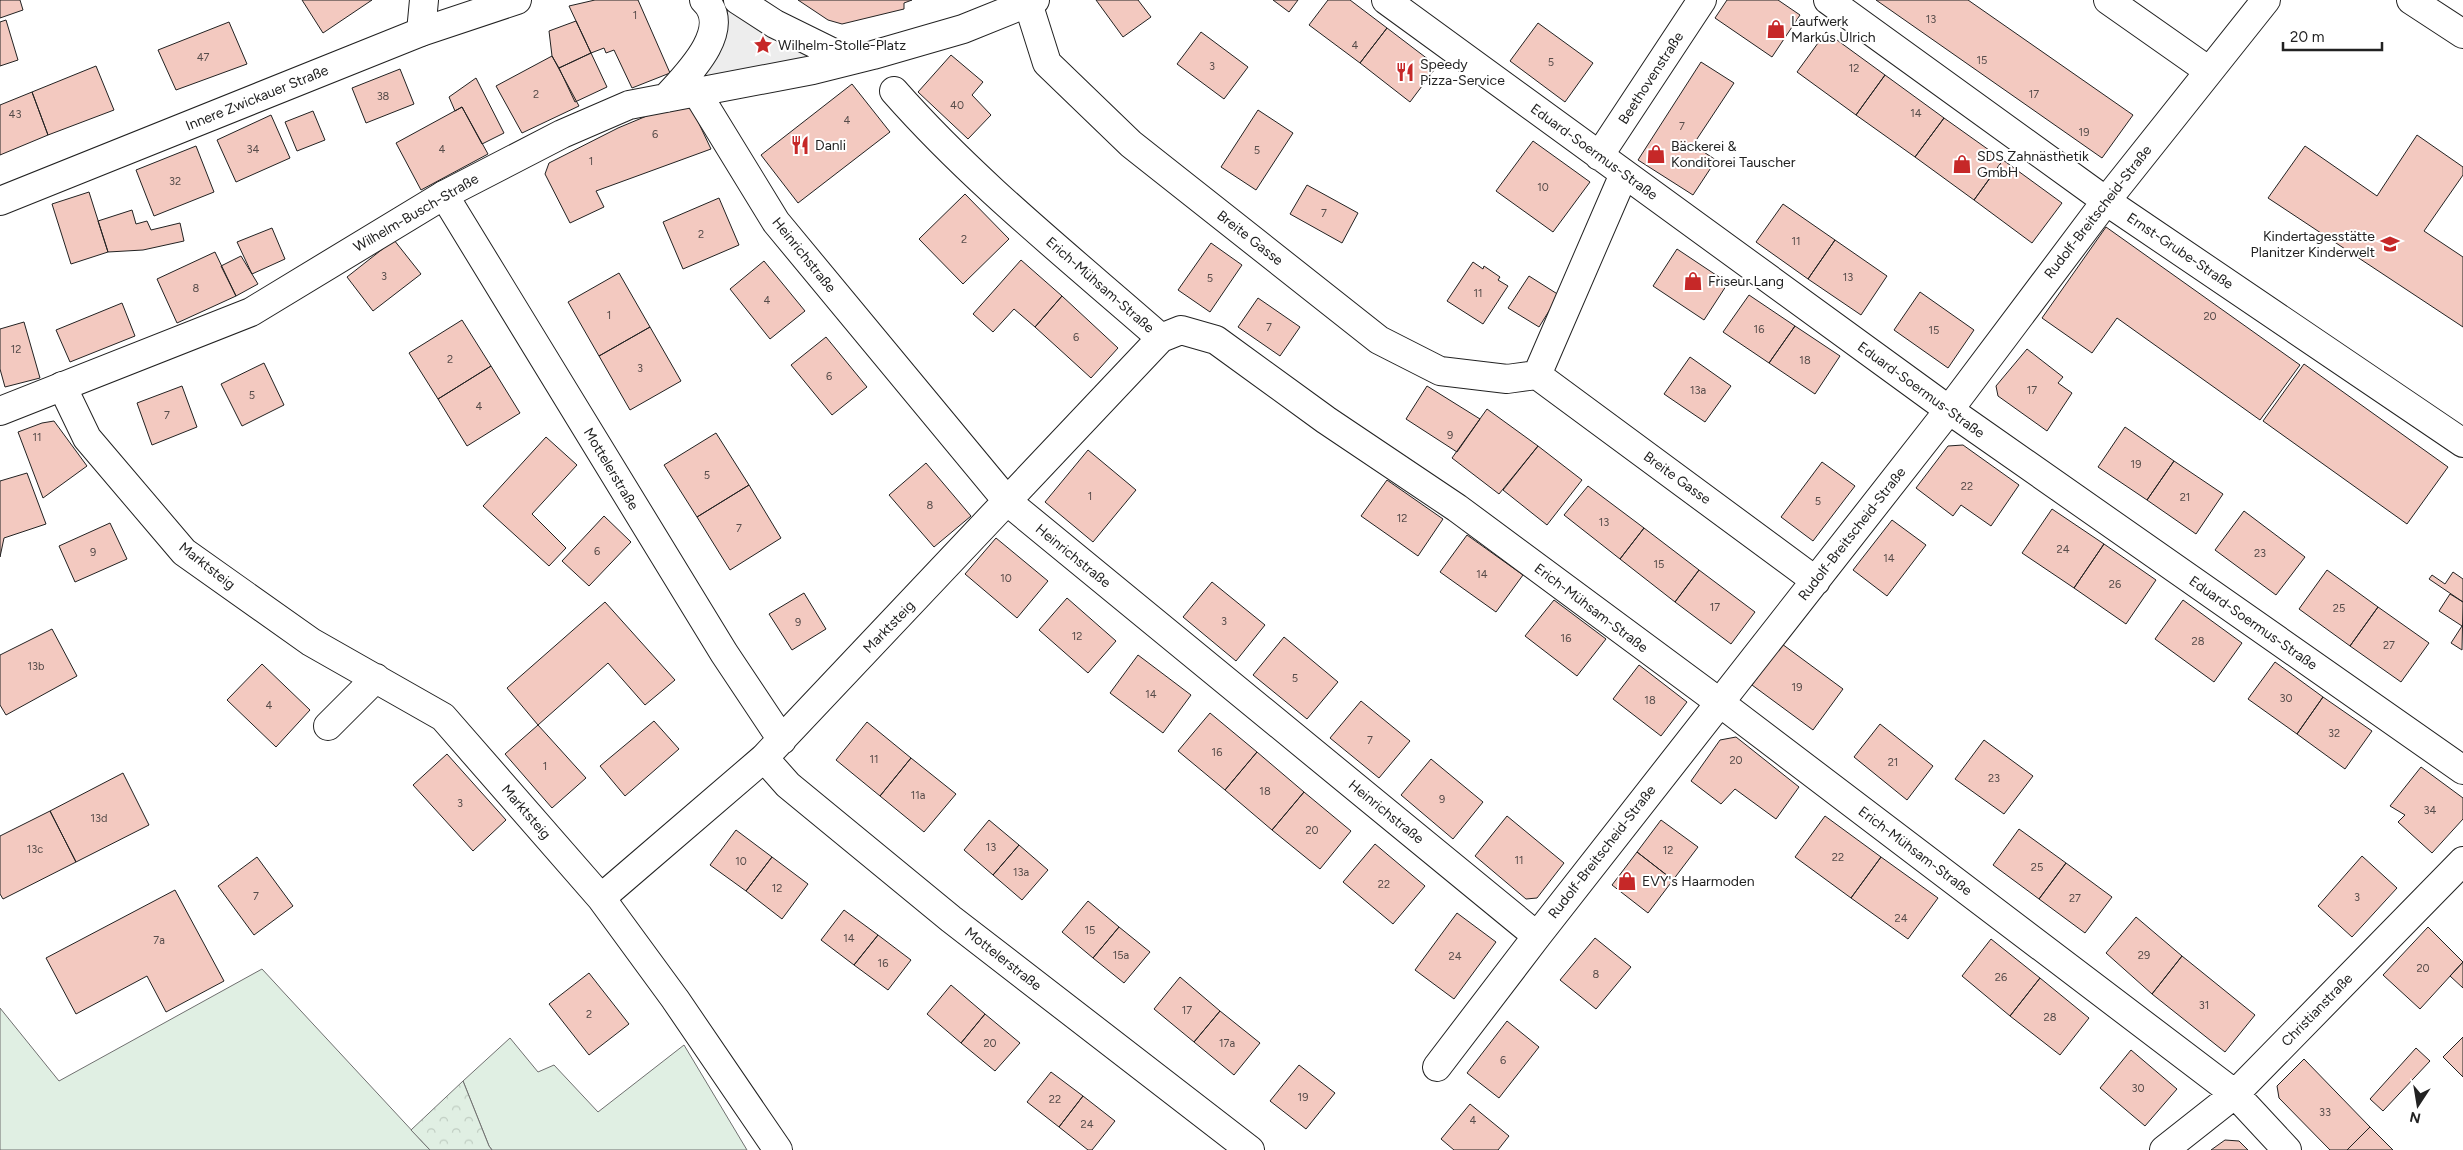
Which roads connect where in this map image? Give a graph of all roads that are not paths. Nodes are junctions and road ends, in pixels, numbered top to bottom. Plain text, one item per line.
1 (424, 0) edge
2 (516, 0) edge
3 (704, 0) edge
4 (738, 0) edge
5 (1386, 0) edge
6 (1702, 0) edge
7 (1828, 0) edge
8 (2108, 0) edge
9 (2266, 0) edge
10 (2411, 0) edge
11 (1031, 2) edge
12 (421, 32) junction
13 (2463, 34) edge
14 (848, 60) junction
15 (2209, 71) junction
16 (894, 91) dead end
17 (697, 93) junction
18 (666, 98) junction
19 (1599, 156) junction
20 (1624, 174) junction
21 (444, 195) junction
22 (0, 201) edge
23 (2106, 201) junction
24 (1161, 338) junction
25 (1537, 375) junction
26 (62, 386) junction
27 (1948, 410) junction
28 (0, 411) edge
29 (2463, 443) edge
30 (1008, 502) junction
31 (1816, 581) junction
32 (376, 678) junction
33 (1719, 702) junction
34 (328, 726) dead end
35 (773, 749) junction
36 (2463, 770) edge
37 (2463, 861) edge
38 (600, 898) junction
39 (1536, 936) junction
40 (1437, 1067) dead end
41 (2235, 1094) junction
42 (778, 1150) edge
43 (1250, 1150) edge
44 (2164, 1150) edge
45 (2287, 1150) edge

1 - 12 street
2 - 12 street, Innere Zwickauer Straße
3 - 18 street
4 - 14 street
5 - 19 street, Eduard-Soermus-Straße
6 - 19 street, Beethovenstraße
7 - 23 street, Ernst-Grube-Straße
8 - 15 street
9 - 15 street, Rudolf-Breitscheid-Straße
10 - 13 street
11 - 14 street
11 - 25 street, Breite Gasse
12 - 22 street, Innere Zwickauer Straße
14 - 17 street, Wilhelm-Busch-Straße
15 - 23 street, Rudolf-Breitscheid-Straße
16 - 24 street, Erich-Mühsam-Straße
17 - 18 street, Wilhelm-Busch-Straße
17 - 30 street, Heinrichstraße
18 - 21 street, Wilhelm-Busch-Straße
19 - 20 street, Eduard-Soermus-Straße
20 - 25 street
20 - 27 street, Eduard-Soermus-Straße
21 - 26 street, Wilhelm-Busch-Straße
21 - 35 street, Mottelerstraße
23 - 27 street, Rudolf-Breitscheid-Straße
23 - 29 street, Ernst-Grube-Straße
24 - 30 street, Marktsteig
24 - 33 street, Erich-Mühsam-Straße
25 - 31 street, Breite Gasse
26 - 28 street, Wilhelm-Busch-Straße
26 - 32 street, Marktsteig
27 - 31 street, Rudolf-Breitscheid-Straße
27 - 36 street, Eduard-Soermus-Straße
30 - 35 street, Marktsteig
30 - 39 street, Heinrichstraße
31 - 33 street, Rudolf-Breitscheid-Straße
32 - 34 street
32 - 38 street, Marktsteig
33 - 39 street, Rudolf-Breitscheid-Straße
33 - 41 street, Erich-Mühsam-Straße
35 - 38 street, Marktsteig
35 - 43 street, Mottelerstraße
37 - 41 street, Christianstraße
38 - 42 street, Marktsteig
39 - 40 street, Rudolf-Breitscheid-Straße
41 - 44 street, Christianstraße
41 - 45 street, Erich-Mühsam-Straße

